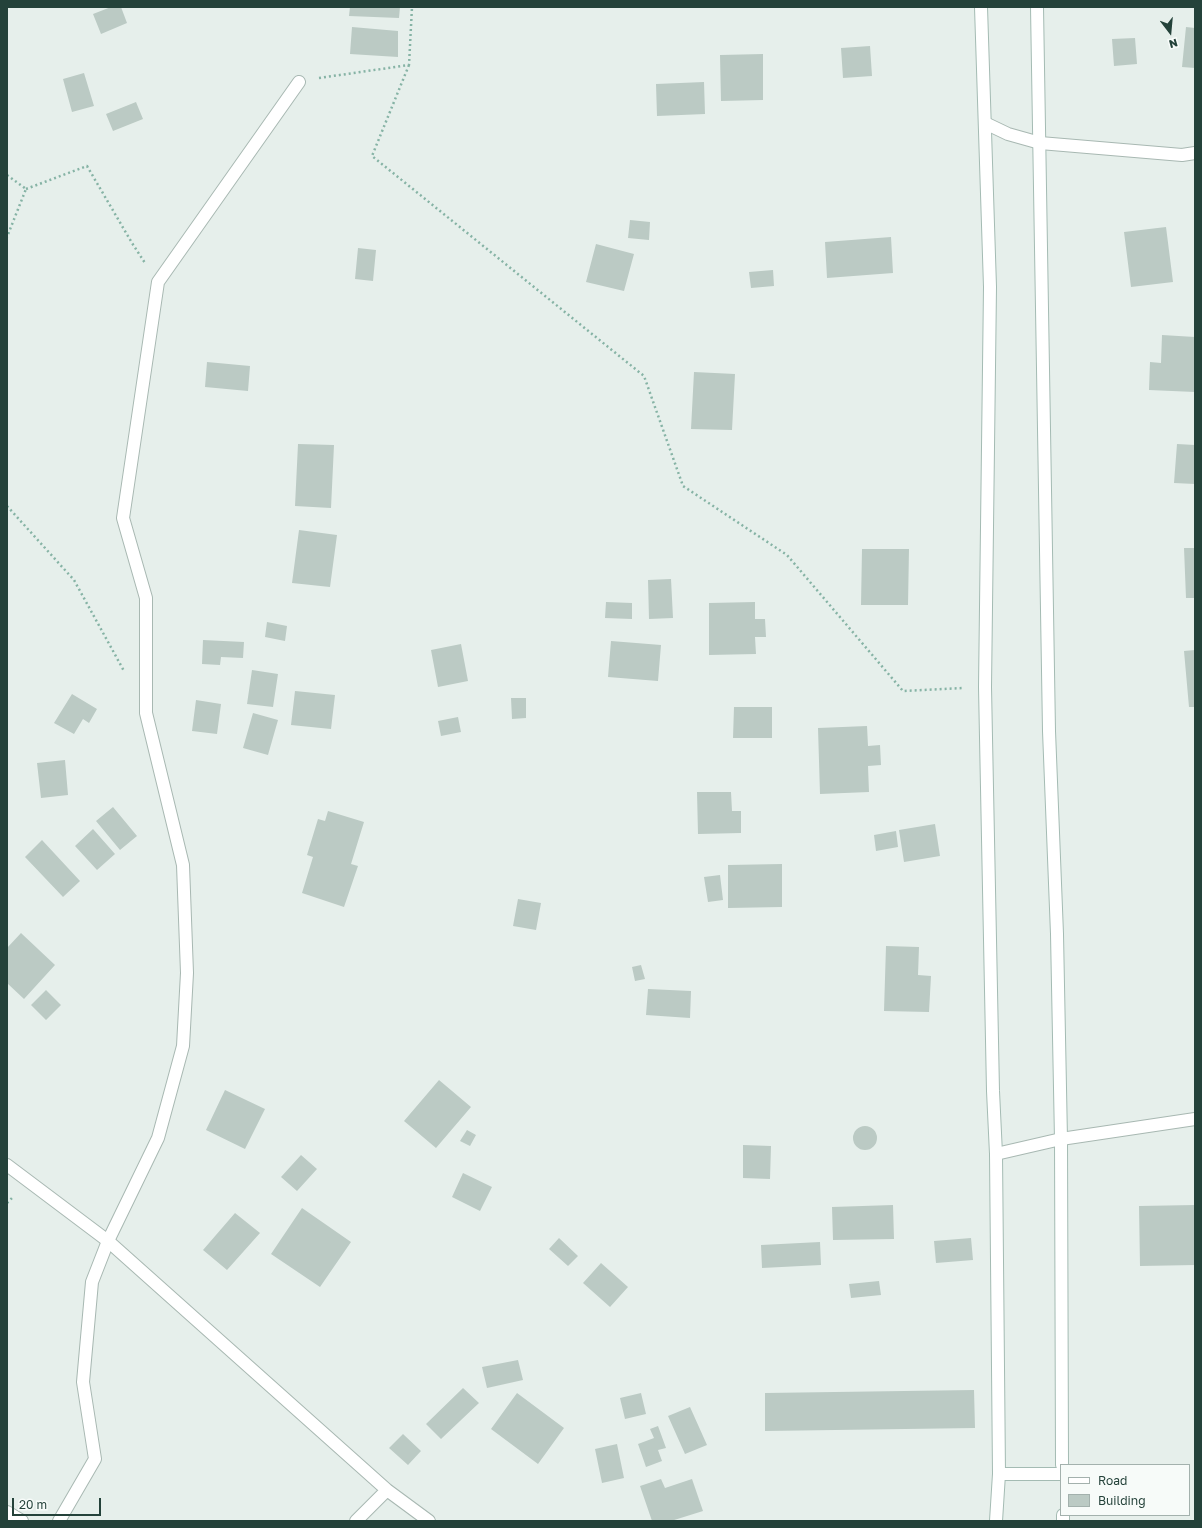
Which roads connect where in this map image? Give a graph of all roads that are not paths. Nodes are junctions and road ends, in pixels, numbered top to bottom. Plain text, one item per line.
1 (981, 7) edge
2 (1037, 7) edge
3 (299, 82) road end
4 (985, 123) junction
5 (1040, 143) junction
6 (1195, 153) edge
7 (1195, 1119) edge
8 (1060, 1139) junction
9 (996, 1154) junction
10 (7, 1165) edge
11 (108, 1241) junction
12 (1062, 1464) edge
13 (998, 1474) junction
14 (1060, 1474) edge
15 (386, 1490) junction
16 (7, 1512) edge
17 (22, 1521) edge
18 (59, 1521) edge
19 (356, 1521) edge
20 (429, 1521) edge
21 (996, 1521) edge

1 - 4 main road
2 - 5 main road
3 - 11 main road
4 - 5 main road
4 - 9 main road
5 - 6 main road
5 - 8 main road
7 - 8 main road
8 - 9 main road
8 - 12 main road
9 - 13 main road
10 - 11 main road
11 - 15 main road
11 - 18 main road
13 - 14 main road
13 - 21 main road
15 - 19 main road
15 - 20 main road
16 - 17 main road

